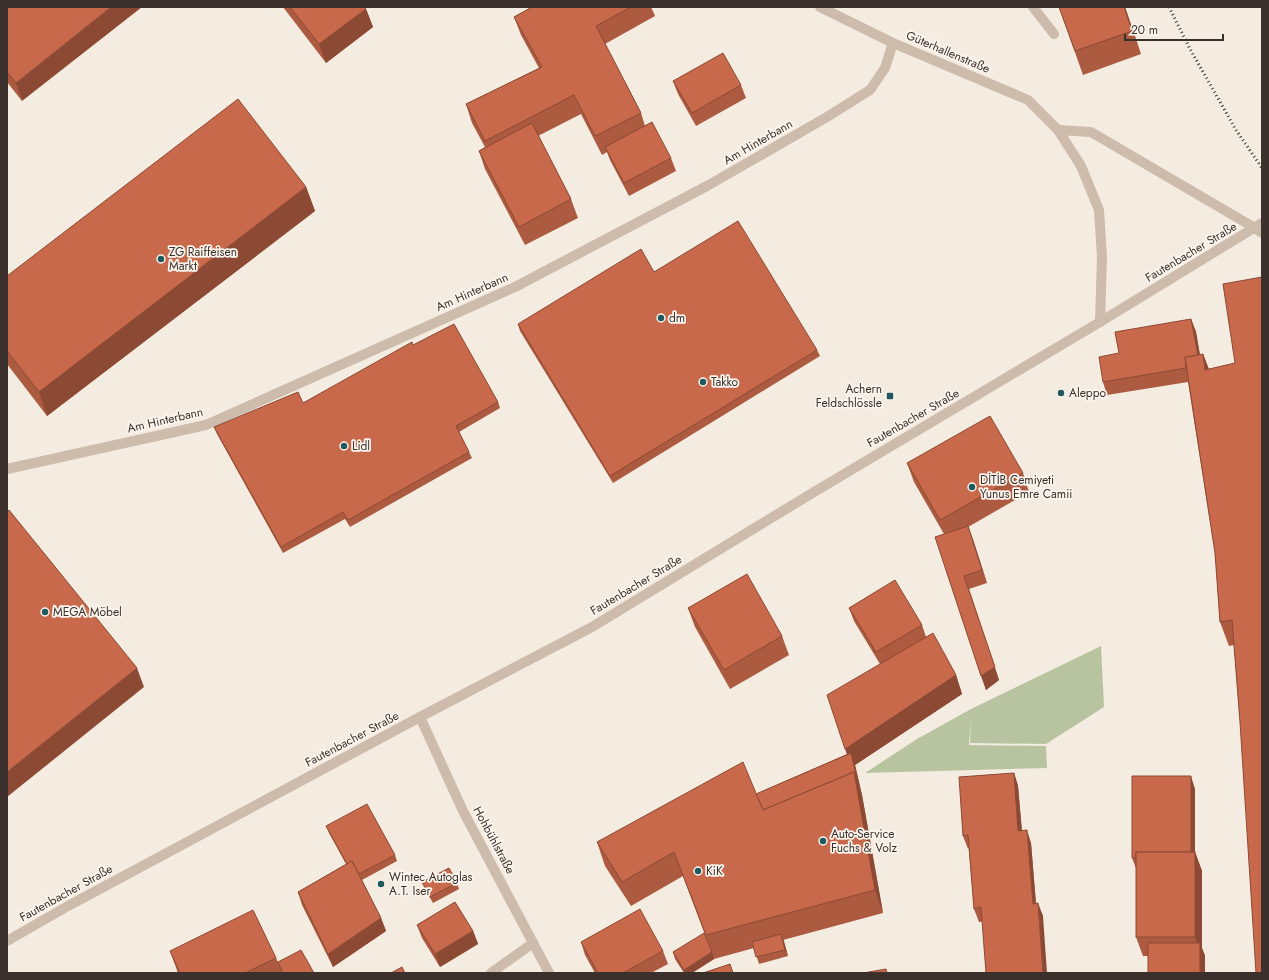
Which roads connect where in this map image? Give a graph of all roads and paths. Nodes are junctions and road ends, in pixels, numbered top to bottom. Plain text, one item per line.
1 (820, 7) edge
2 (1033, 7) edge
3 (1054, 34) dead end
4 (893, 42) junction
5 (1058, 130) junction
6 (1260, 228) edge
7 (1100, 322) junction
8 (7, 469) edge
9 (420, 718) junction
10 (7, 941) edge
11 (533, 943) junction
12 (491, 973) edge
13 (549, 973) edge

1 - 4 street, Güterhallenstraße
2 - 3 street
4 - 5 street, Güterhallenstraße
4 - 8 street, Am Hinterbann
5 - 6 street
5 - 7 street, Güterhallenstraße
6 - 7 street, Fautenbacher Straße
7 - 9 street, Fautenbacher Straße
9 - 10 street, Fautenbacher Straße
9 - 11 street, Hohbühlstraße
11 - 12 street
11 - 13 street, Hohbühlstraße

